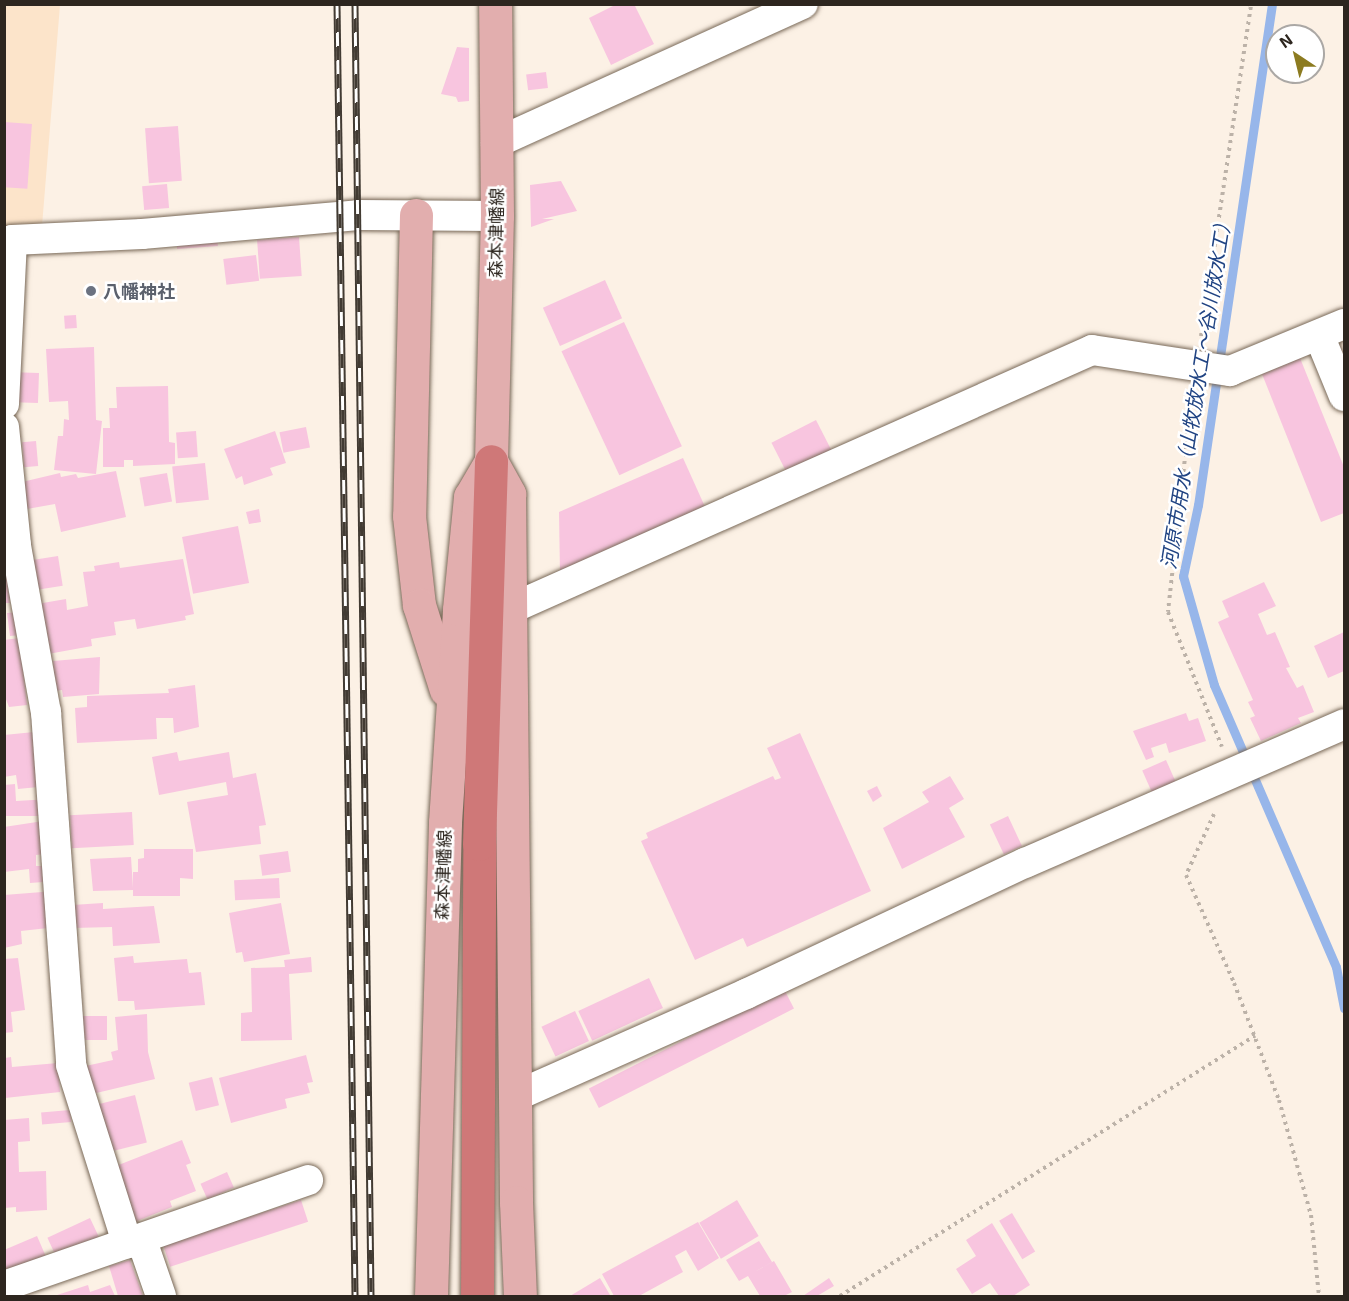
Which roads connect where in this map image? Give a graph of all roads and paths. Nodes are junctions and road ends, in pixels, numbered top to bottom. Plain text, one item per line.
1 (495, 4) edge
2 (803, 4) edge
3 (496, 143) junction
4 (416, 215) junction
5 (496, 216) junction
6 (8, 243) edge
7 (1332, 329) edge
8 (1344, 396) edge
9 (4, 404) edge
10 (4, 427) edge
11 (491, 461) junction
12 (10, 546) edge
13 (508, 610) junction
14 (452, 715) junction
15 (1344, 724) edge
16 (1245, 768) junction
17 (1255, 1036) junction
18 (516, 1096) junction
19 (308, 1180) dead end
20 (134, 1242) junction
21 (4, 1286) edge
22 (161, 1296) edge
23 (431, 1296) edge
24 (477, 1296) edge
25 (520, 1296) edge
26 (840, 1296) edge
27 (1319, 1296) edge

1 - 3 main road, 森本津幡線
2 - 3 street
3 - 5 main road, 森本津幡線
4 - 5 street
4 - 6 street
4 - 14 main road
5 - 11 main road, 森本津幡線
6 - 9 street
7 - 8 street
7 - 13 street
10 - 12 street
11 - 13 main road, 森本津幡線
11 - 14 main road, 森本津幡線
11 - 24 highway
12 - 20 street
13 - 18 main road, 森本津幡線
14 - 23 main road, 森本津幡線
15 - 16 street
16 - 17 path
16 - 18 street
17 - 26 path
17 - 27 path
18 - 25 main road, 森本津幡線
19 - 20 street
20 - 21 street
20 - 22 street

